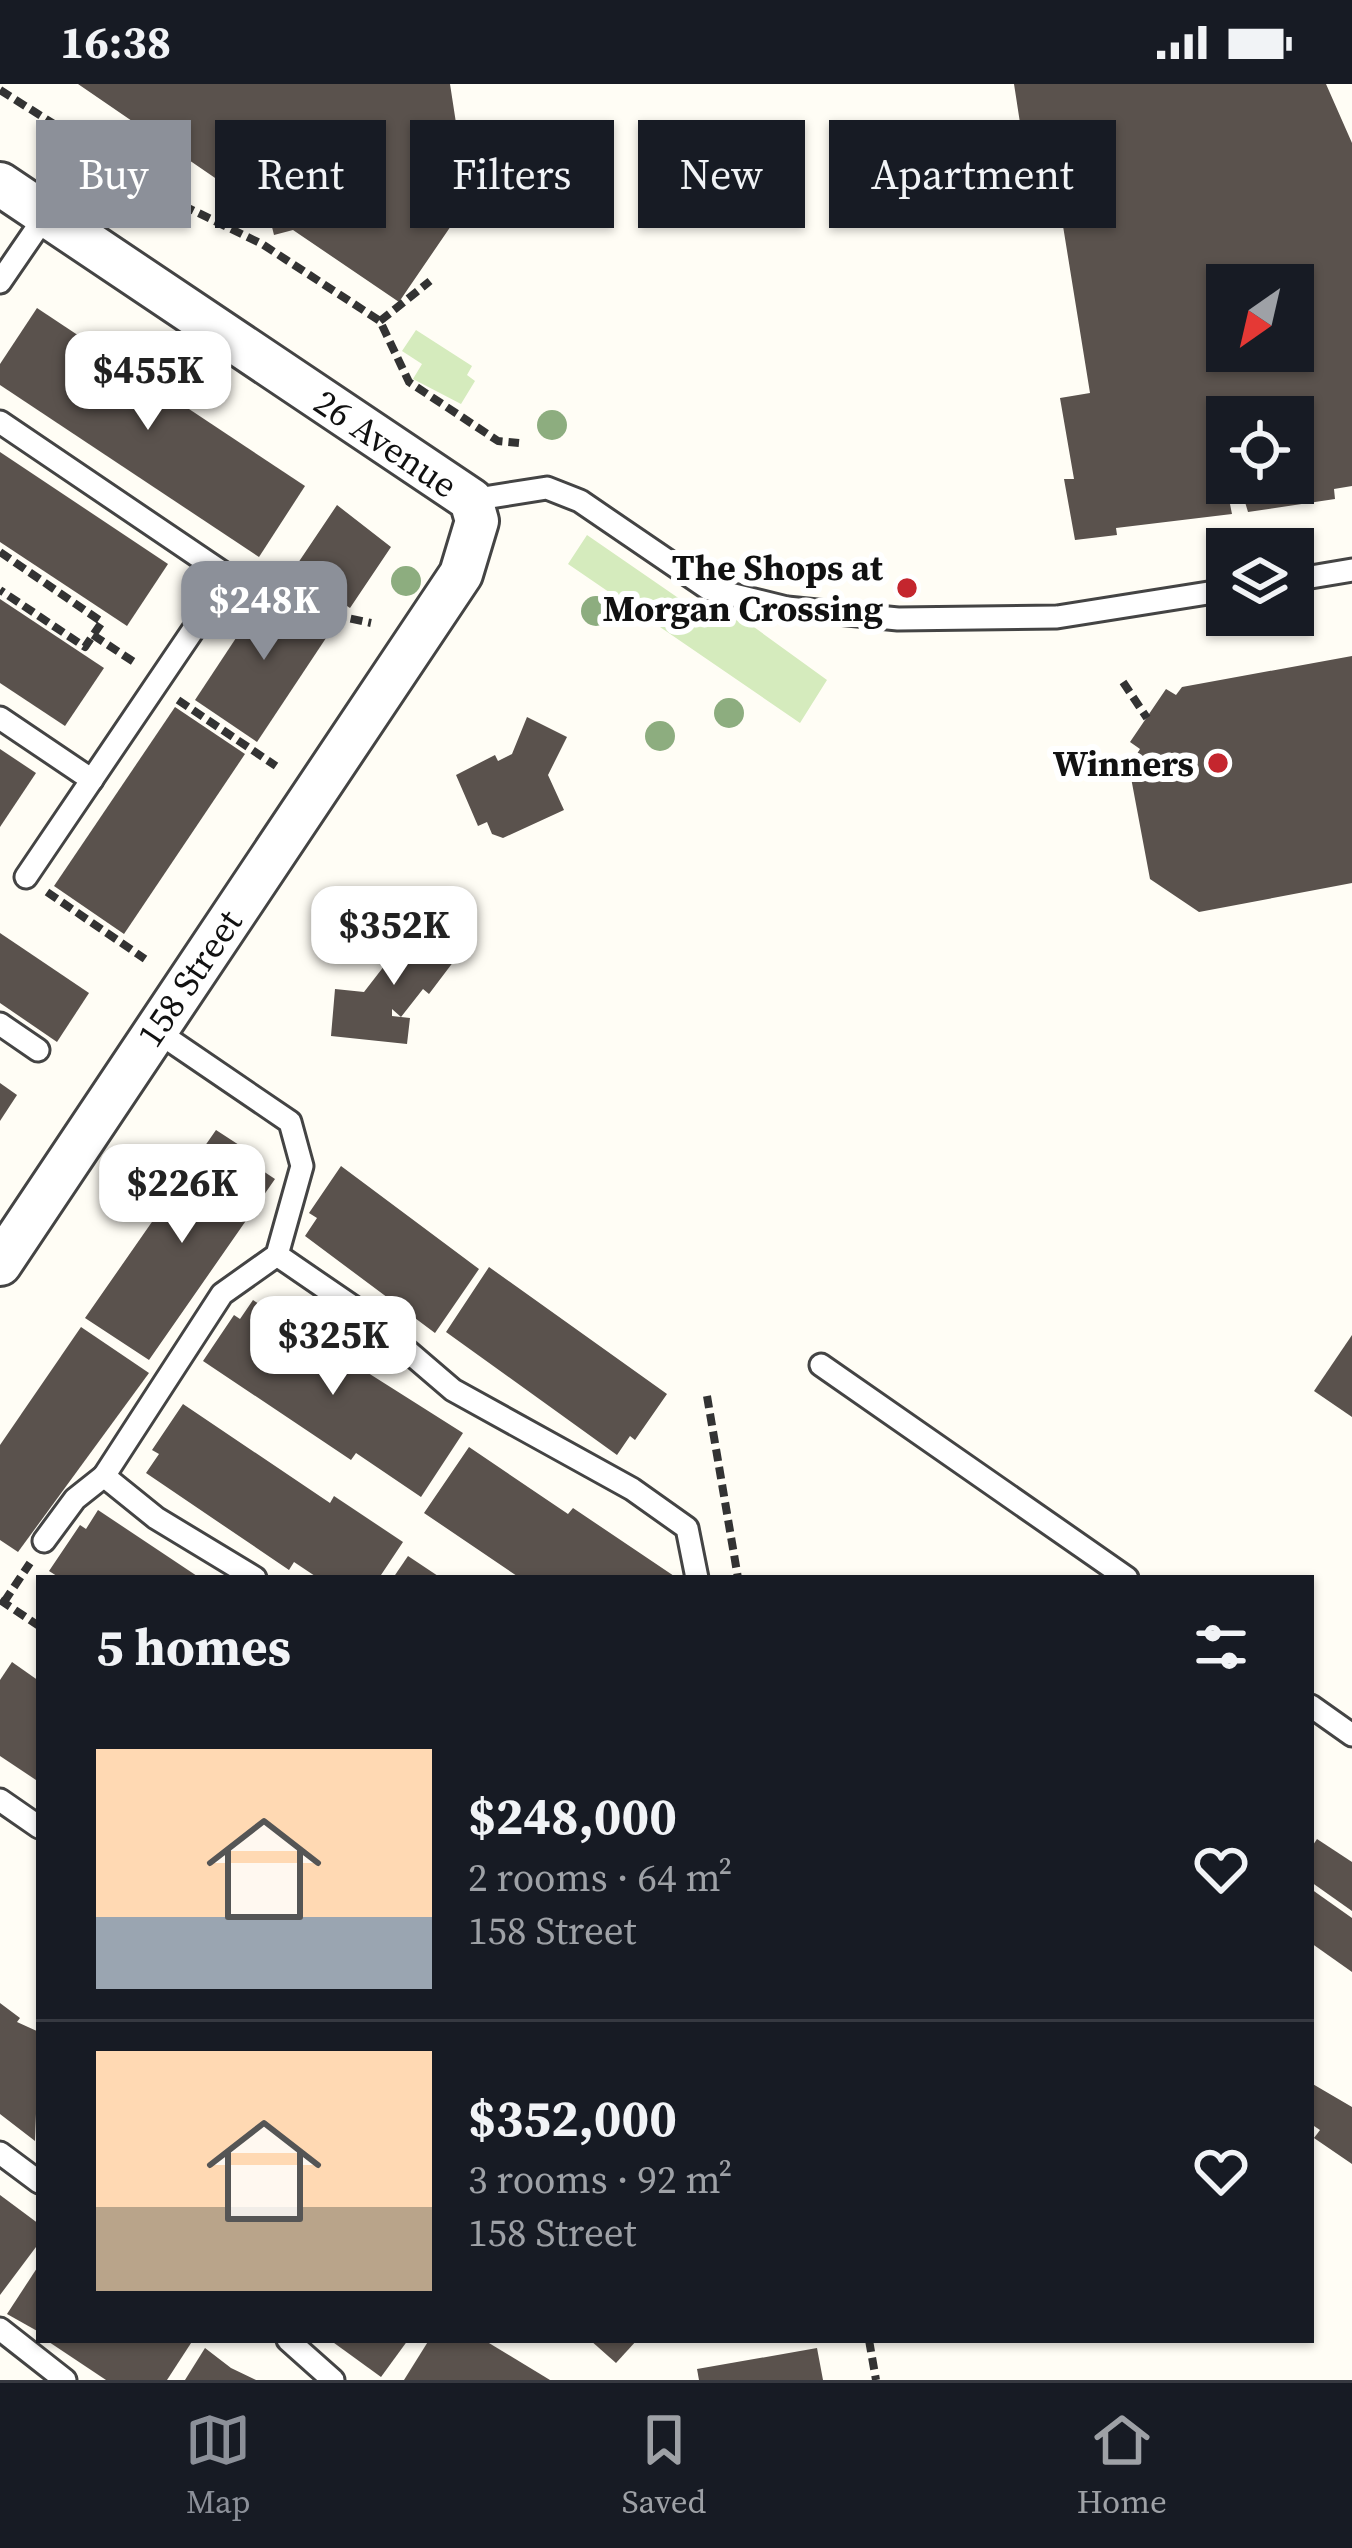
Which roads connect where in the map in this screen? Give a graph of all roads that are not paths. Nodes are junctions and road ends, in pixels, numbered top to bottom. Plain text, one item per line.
1 (0, 184) edge
2 (36, 208) edge
3 (37, 228) edge
4 (65, 228) edge
5 (0, 282) edge
6 (0, 422) edge
7 (471, 500) junction
8 (1352, 570) edge
9 (461, 574) joint
10 (1314, 576) edge
11 (1206, 593) edge
12 (0, 718) edge
13 (92, 780) junction
14 (26, 877) road end
15 (0, 1024) edge
16 (154, 1030) junction
17 (38, 1050) dead end
18 (277, 1256) junction
19 (0, 1264) edge
20 (820, 1365) dead end
21 (104, 1476) junction
22 (44, 1541) road end
23 (249, 1575) edge
24 (696, 1575) edge
25 (1123, 1575) edge
26 (1314, 1708) edge
27 (1352, 1735) edge
28 (0, 1800) edge
29 (36, 1826) edge
30 (0, 2153) edge
31 (36, 2180) edge
32 (0, 2329) edge
33 (290, 2343) edge
34 (65, 2380) edge
35 (333, 2380) edge

1 - 2 street, 26 Avenue
3 - 5 lane
4 - 7 street, 26 Avenue
6 - 13 lane
7 - 9 street, 26 Avenue
7 - 11 lane
8 - 10 lane
9 - 16 street, 158 Street
12 - 13 lane
13 - 14 lane
15 - 17 lane
16 - 18 lane
16 - 19 street, 158 Street
18 - 21 lane
18 - 24 lane
20 - 25 lane
21 - 22 lane
21 - 23 lane
26 - 27 lane
28 - 29 lane
30 - 31 lane
32 - 34 lane
33 - 35 lane

